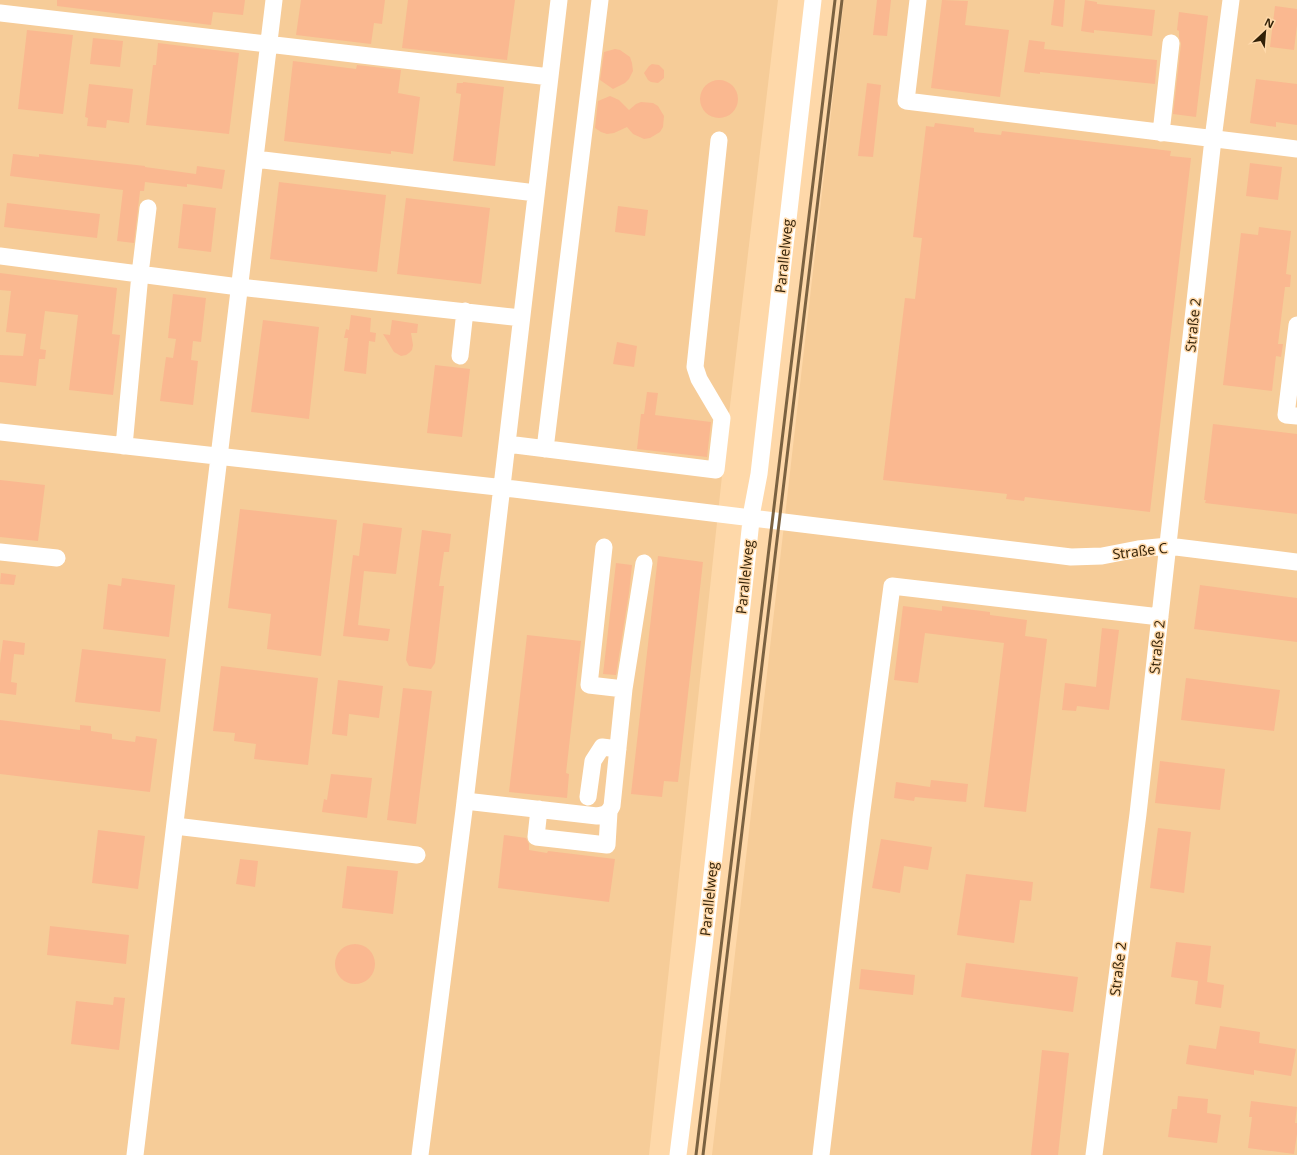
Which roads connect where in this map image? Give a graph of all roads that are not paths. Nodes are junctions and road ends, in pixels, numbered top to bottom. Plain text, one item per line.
1 (274, 0) edge
2 (559, 0) edge
3 (600, 0) edge
4 (813, 0) edge
5 (918, 0) edge
6 (1231, 0) edge
7 (0, 13) edge
8 (1171, 43) dead end
9 (268, 44) junction
10 (550, 77) junction
11 (1161, 133) junction
12 (1213, 139) junction
13 (719, 140) dead end
14 (1297, 149) edge
15 (255, 159) junction
16 (536, 193) junction
17 (148, 208) dead end
18 (0, 256) edge
19 (140, 274) junction
20 (239, 287) junction
21 (465, 312) junction
22 (522, 318) junction
23 (1297, 325) edge
24 (460, 356) dead end
25 (1297, 416) edge
26 (0, 432) edge
27 (507, 444) junction
28 (124, 446) junction
29 (545, 449) junction
30 (218, 456) junction
31 (501, 488) junction
32 (1168, 546) junction
33 (604, 547) dead end
34 (0, 552) edge
35 (57, 558) dead end
36 (1297, 562) edge
37 (644, 563) dead end
38 (1160, 617) junction
39 (624, 689) junction
40 (618, 749) junction
41 (588, 797) dead end
42 (466, 801) junction
43 (539, 809) junction
44 (609, 812) junction
45 (175, 826) junction
46 (417, 854) dead end
47 (135, 1155) edge
48 (420, 1155) edge
49 (678, 1155) edge
50 (821, 1155) edge
51 (1094, 1155) edge

1 - 9 street
2 - 10 street
3 - 29 street
4 - 49 street, Parallelweg
5 - 11 street
6 - 12 street, Straße 2
7 - 9 street
8 - 11 street
9 - 10 street
9 - 15 street
10 - 16 street
11 - 12 street
12 - 14 street
12 - 32 street, Straße 2
13 - 29 street
15 - 16 street
15 - 20 street
16 - 22 street
17 - 19 street
18 - 19 street
19 - 20 street
19 - 28 street
20 - 21 street
20 - 30 street
21 - 22 street
21 - 24 street
22 - 27 street
23 - 25 street
26 - 28 street, Straße C
27 - 29 street
27 - 31 street
28 - 30 street, Straße C
30 - 31 street, Straße C
30 - 45 street
31 - 32 street, Straße C
31 - 42 street
32 - 36 street, Straße C
32 - 38 street, Straße 2
33 - 39 street
34 - 35 street
37 - 39 street
38 - 50 street
38 - 51 street, Straße 2
39 - 40 street
40 - 41 street
40 - 44 street
42 - 43 street
42 - 48 street
43 - 44 street
43 - 44 street
45 - 46 street
45 - 47 street

